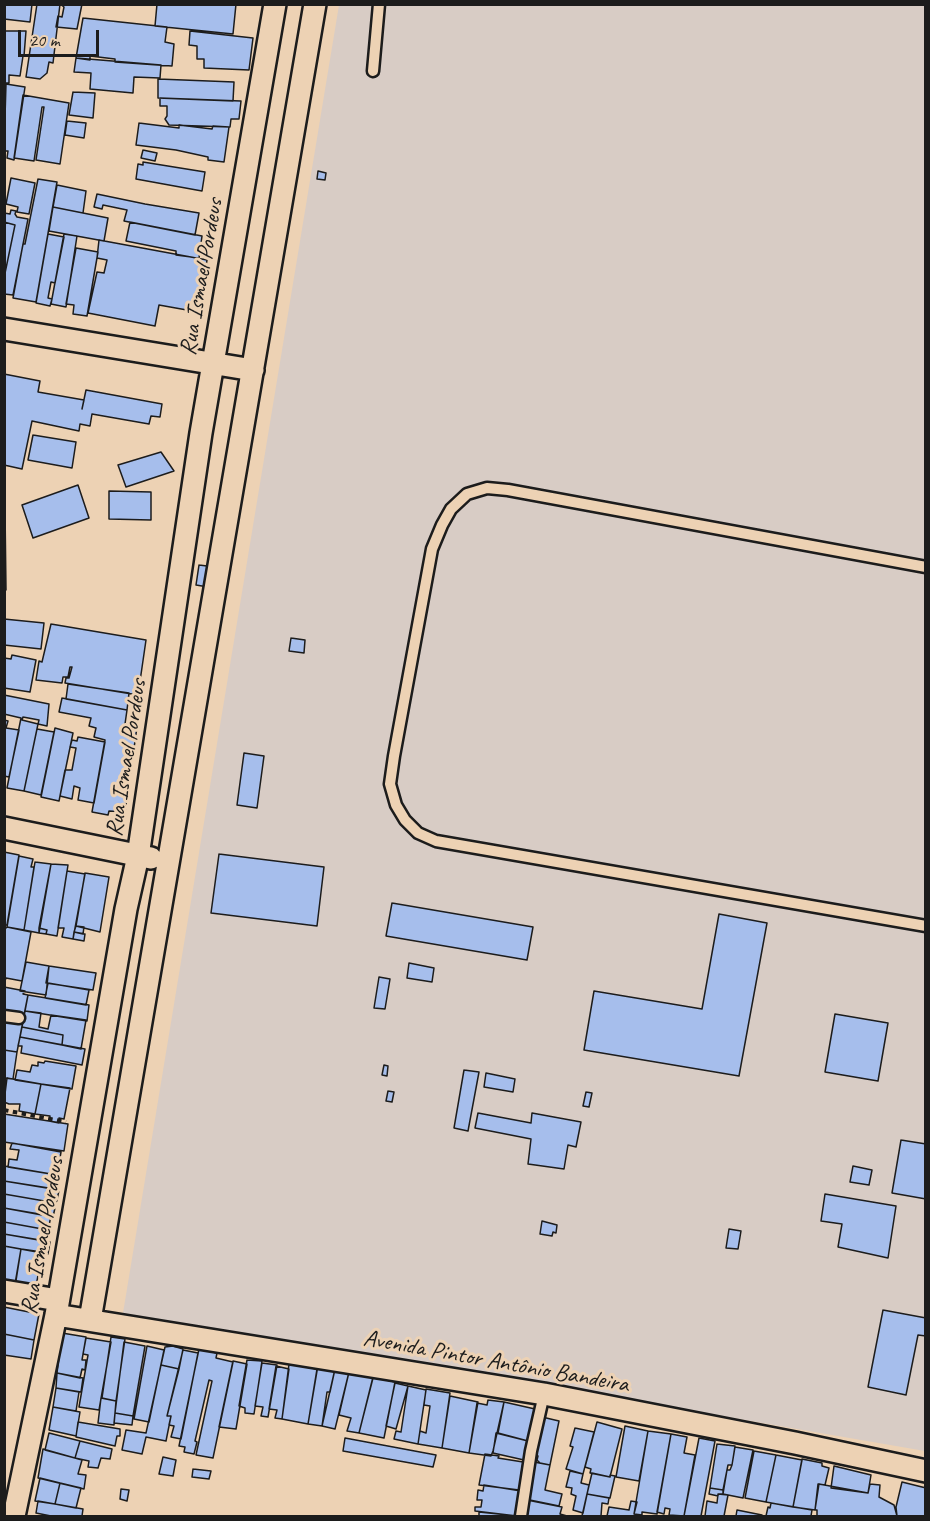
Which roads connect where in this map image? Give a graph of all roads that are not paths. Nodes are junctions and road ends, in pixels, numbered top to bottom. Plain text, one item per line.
1 (275, 4) edge
2 (315, 4) edge
3 (379, 4) edge
4 (373, 71) dead end
5 (4, 328) edge
6 (212, 365) junction
7 (253, 370) junction
8 (926, 567) edge
9 (4, 828) edge
10 (138, 856) junction
11 (168, 860) junction
12 (926, 926) edge
13 (4, 1016) edge
14 (19, 1018) dead end
15 (4, 1291) edge
16 (57, 1308) junction
17 (90, 1320) junction
18 (544, 1394) junction
19 (926, 1471) edge
20 (14, 1516) edge
21 (521, 1516) edge

1 - 6 street, Rua Ismael Pordeus
2 - 7 street
3 - 4 lane
5 - 6 street
6 - 7 street
6 - 10 street, Rua Ismael Pordeus
7 - 11 street
8 - 12 lane
9 - 10 street
10 - 11 street
10 - 16 street, Rua Ismael Pordeus
11 - 17 street
13 - 14 lane
15 - 16 street, Avenida Pintor Antônio Bandeira
16 - 17 street, Avenida Pintor Antônio Bandeira
16 - 20 street, Rua Ismael Pordeus
17 - 18 street, Avenida Pintor Antônio Bandeira
18 - 19 street, Avenida Pintor Antônio Bandeira
18 - 21 lane

